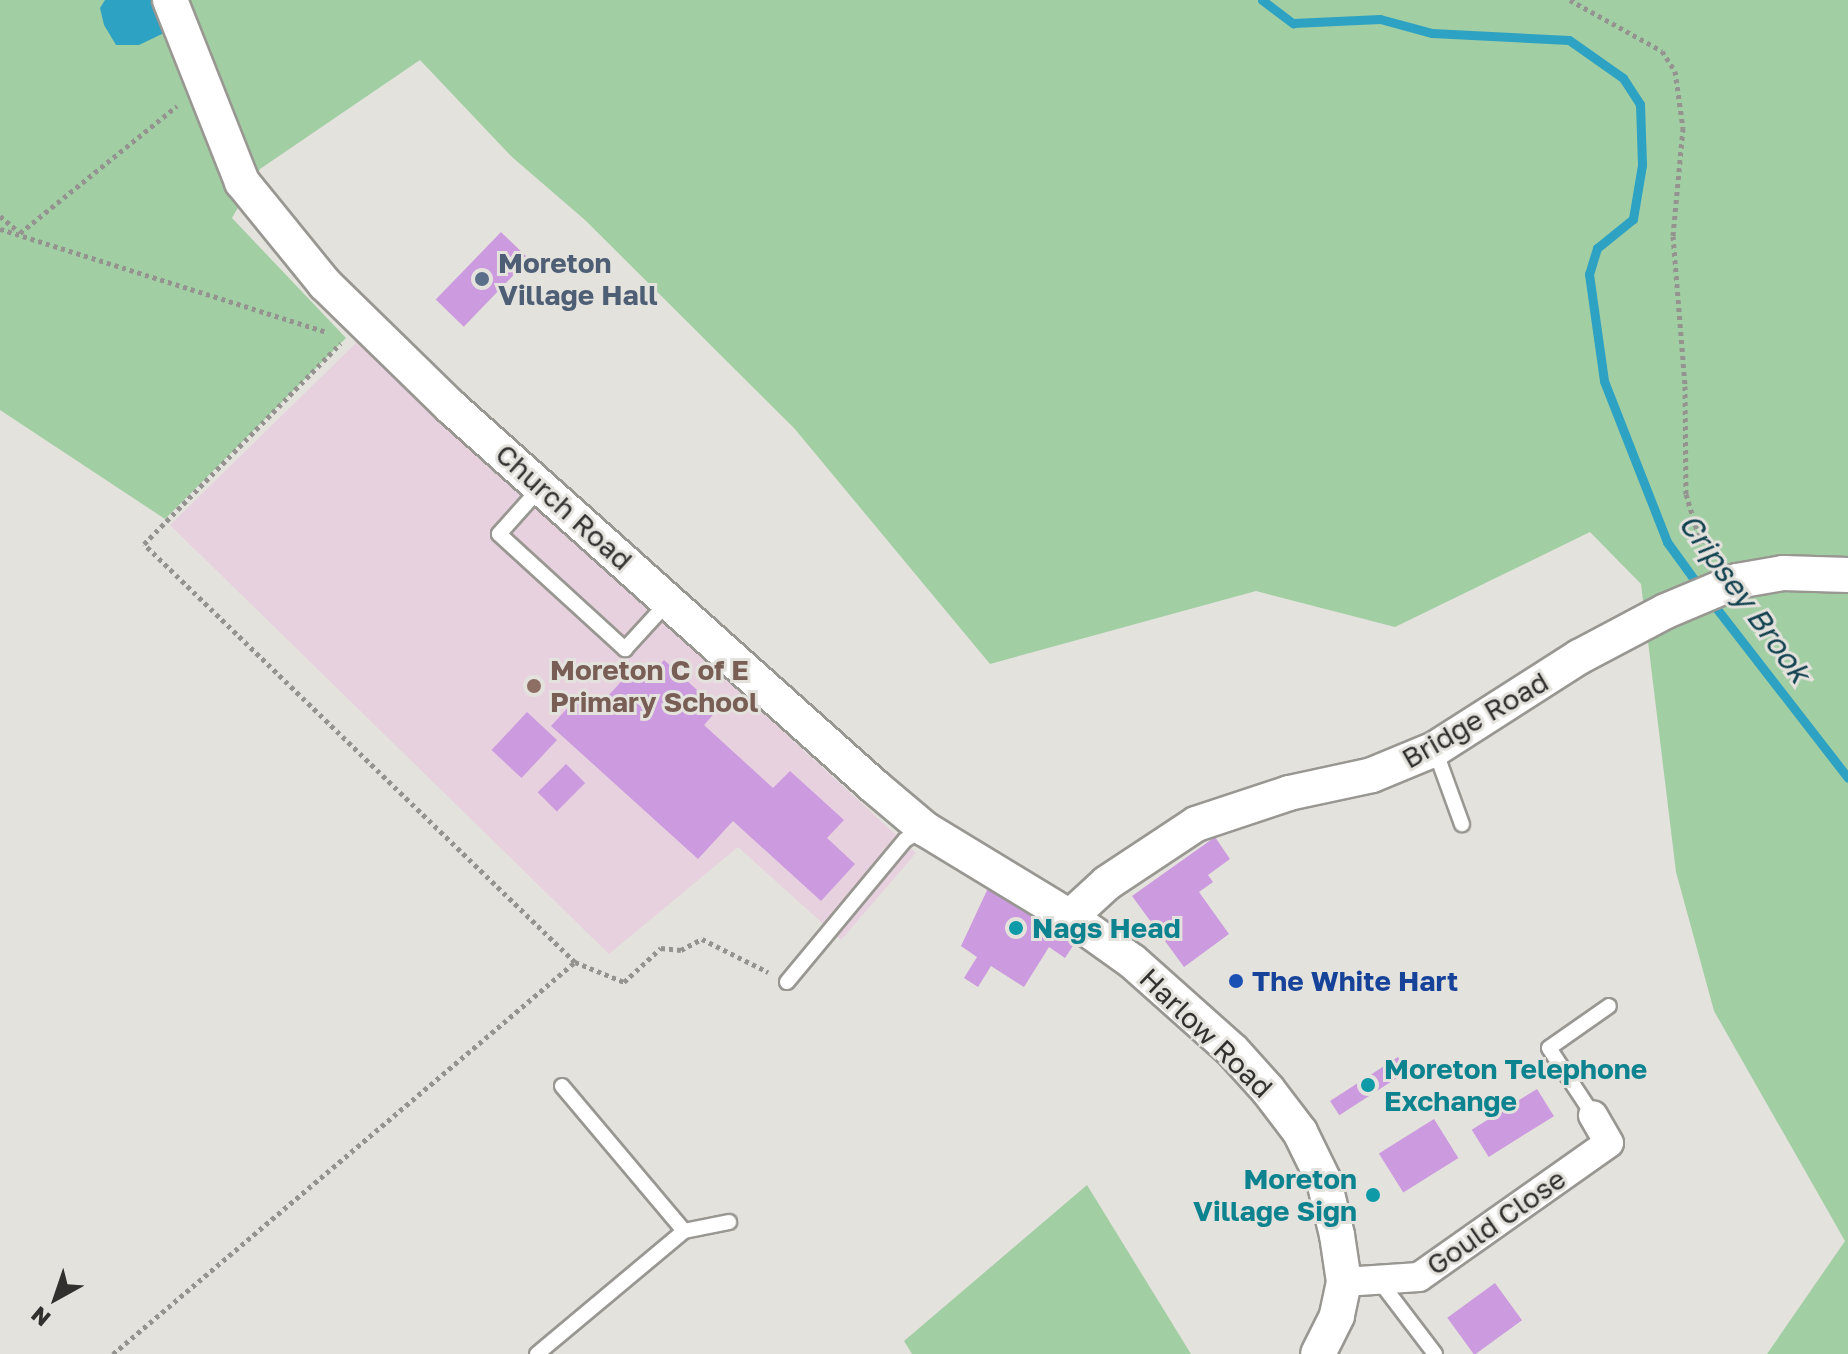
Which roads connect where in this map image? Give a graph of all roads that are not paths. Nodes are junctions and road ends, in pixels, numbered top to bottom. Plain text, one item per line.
1 (170, 0) edge
2 (542, 487) junction
3 (1848, 575) edge
4 (669, 600) junction
5 (1435, 749) junction
6 (1462, 824) dead end
7 (925, 829) junction
8 (1070, 917) junction
9 (787, 982) road end
10 (1609, 1006) dead end
11 (562, 1086) dead end
12 (1593, 1115) joint
13 (729, 1222) dead end
14 (684, 1231) junction
15 (1344, 1282) junction
16 (1381, 1283) junction
17 (537, 1354) edge
18 (1318, 1354) edge
19 (1435, 1354) edge

1 - 2 street, Church Road
2 - 4 street, Church Road
2 - 4 lane
3 - 5 street, Bridge Road
4 - 7 street, Church Road
5 - 6 lane
5 - 8 street, Bridge Road
7 - 8 street, Church Road
7 - 9 lane
8 - 15 street, Harlow Road
10 - 12 lane
11 - 14 lane
12 - 16 street, Gould Close
13 - 14 lane
14 - 17 lane
15 - 16 street, Gould Close
15 - 18 street, Harlow Road
16 - 19 lane

